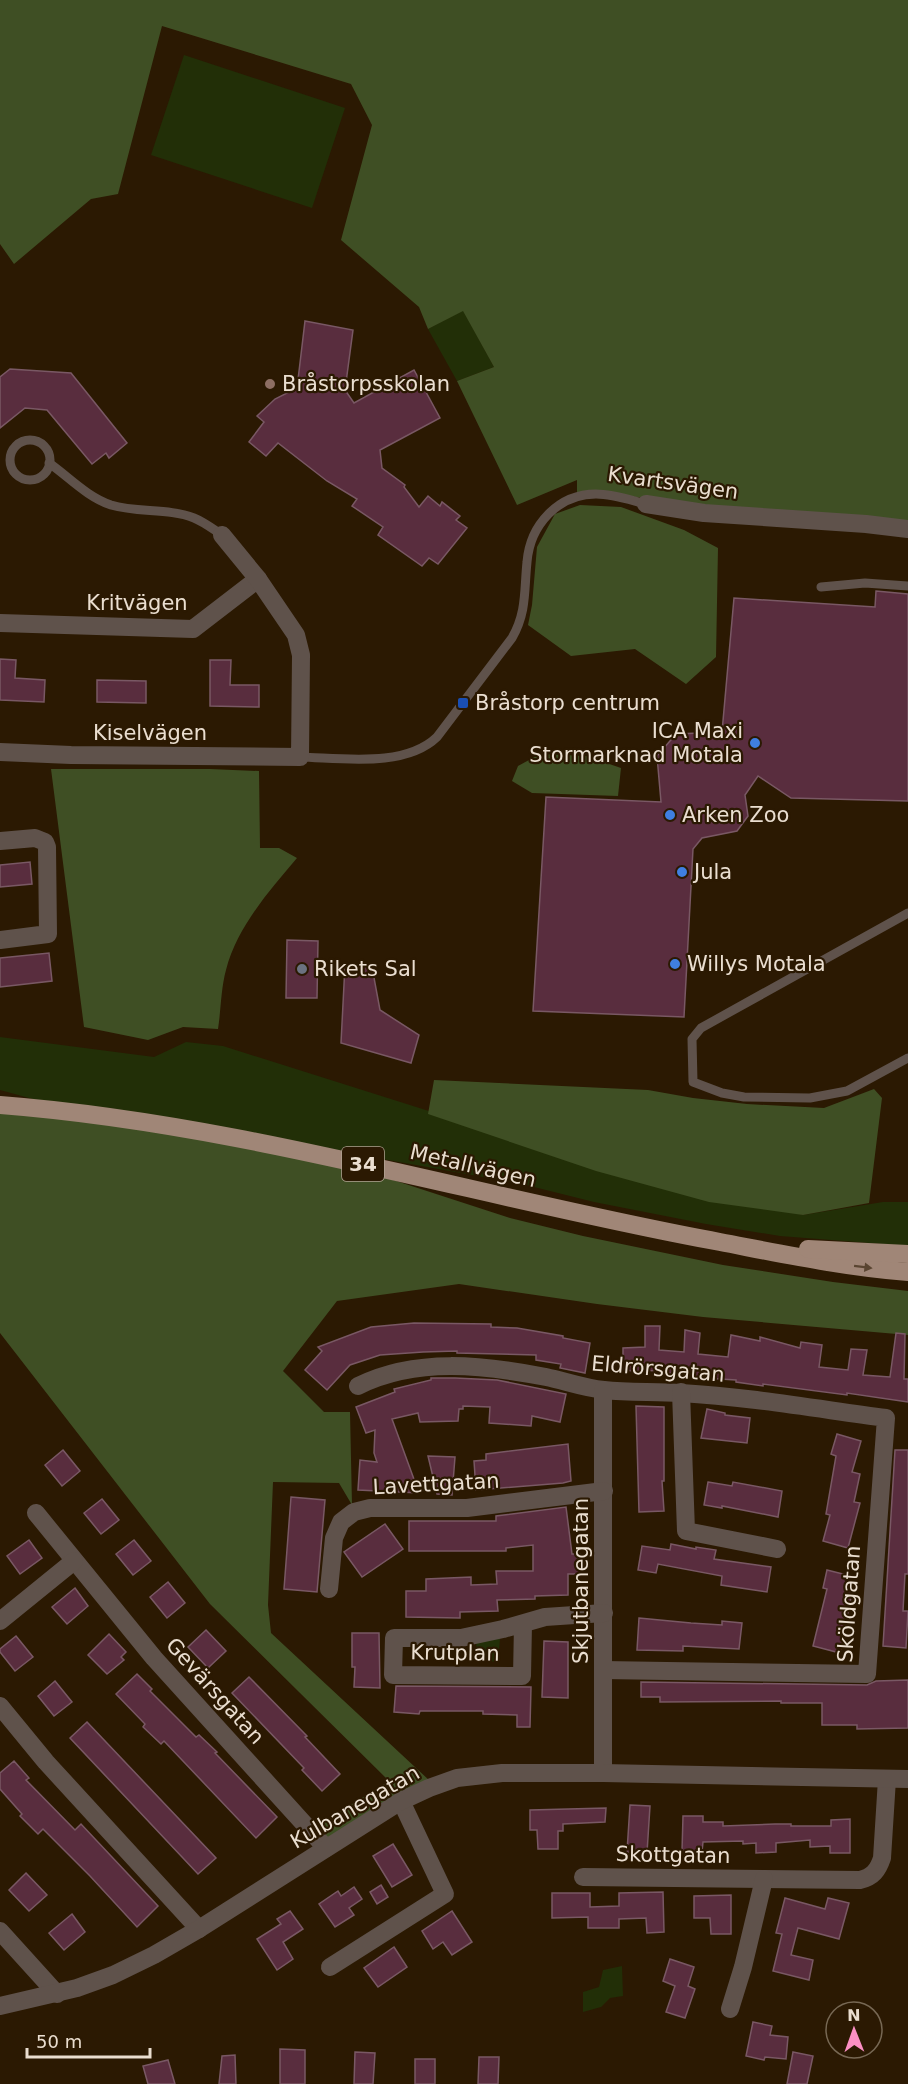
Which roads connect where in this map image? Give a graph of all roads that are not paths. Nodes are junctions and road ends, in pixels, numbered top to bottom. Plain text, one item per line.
1 (49, 463) junction
2 (646, 504) joint
3 (908, 529) edge
4 (222, 535) joint
5 (258, 579) junction
6 (908, 586) edge
7 (821, 587) dead end
8 (0, 623) edge
9 (0, 752) edge
10 (300, 757) junction
11 (0, 841) edge
12 (908, 913) edge
13 (0, 940) edge
14 (908, 1058) edge
15 (0, 1105) edge
16 (723, 1242) junction
17 (908, 1254) edge
18 (908, 1272) edge
19 (358, 1386) dead end
20 (603, 1390) junction
21 (681, 1392) junction
22 (885, 1418) joint
23 (604, 1491) junction
24 (36, 1513) dead end
25 (777, 1549) dead end
26 (74, 1561) junction
27 (329, 1589) dead end
28 (604, 1613) junction
29 (0, 1621) edge
30 (523, 1624) junction
31 (603, 1670) junction
32 (0, 1706) edge
33 (603, 1773) junction
34 (887, 1779) junction
35 (908, 1779) edge
36 (401, 1801) junction
37 (326, 1848) junction
38 (583, 1877) dead end
39 (764, 1879) junction
40 (199, 1929) junction
41 (0, 1931) edge
42 (330, 1967) dead end
43 (57, 1994) junction
44 (0, 2006) edge
45 (730, 2009) dead end

1 - 1 lane
1 - 4 lane
2 - 3 street, Kvartsvägen
2 - 10 lane, Kvartsvägen
4 - 5 street
5 - 8 street, Kritvägen
5 - 10 street
6 - 7 lane
9 - 10 street, Kiselvägen
11 - 13 street
12 - 14 lane
15 - 16 main road, Metallvägen / 34
16 - 17 main road, Metallvägen / 34
16 -> 18 main road, Metallvägen / 34
19 - 20 street, Eldrörsgatan
20 - 21 street, Eldrörsgatan
20 - 23 street, Skjutbanegatan
21 - 22 street, Eldrörsgatan
21 - 25 street
22 - 31 street, Sköldgatan
23 - 27 street, Lavettgatan
23 - 28 street, Skjutbanegatan
24 - 26 street, Gevärsgatan
26 - 29 street
26 - 37 street, Gevärsgatan
28 - 30 street, Krutplan
28 - 31 street, Skjutbanegatan
30 - 30 street, Krutplan
31 - 33 street, Skjutbanegatan
32 - 40 street
33 - 34 street, Kulbanegatan
33 - 36 street, Kulbanegatan
34 - 35 street, Kulbanegatan
34 - 39 street, Skottgatan
36 - 37 street, Kulbanegatan
36 - 42 street
37 - 40 street, Kulbanegatan
38 - 39 street, Skottgatan
39 - 45 street
40 - 43 street, Kulbanegatan
41 - 43 street
43 - 44 street, Kulbanegatan

